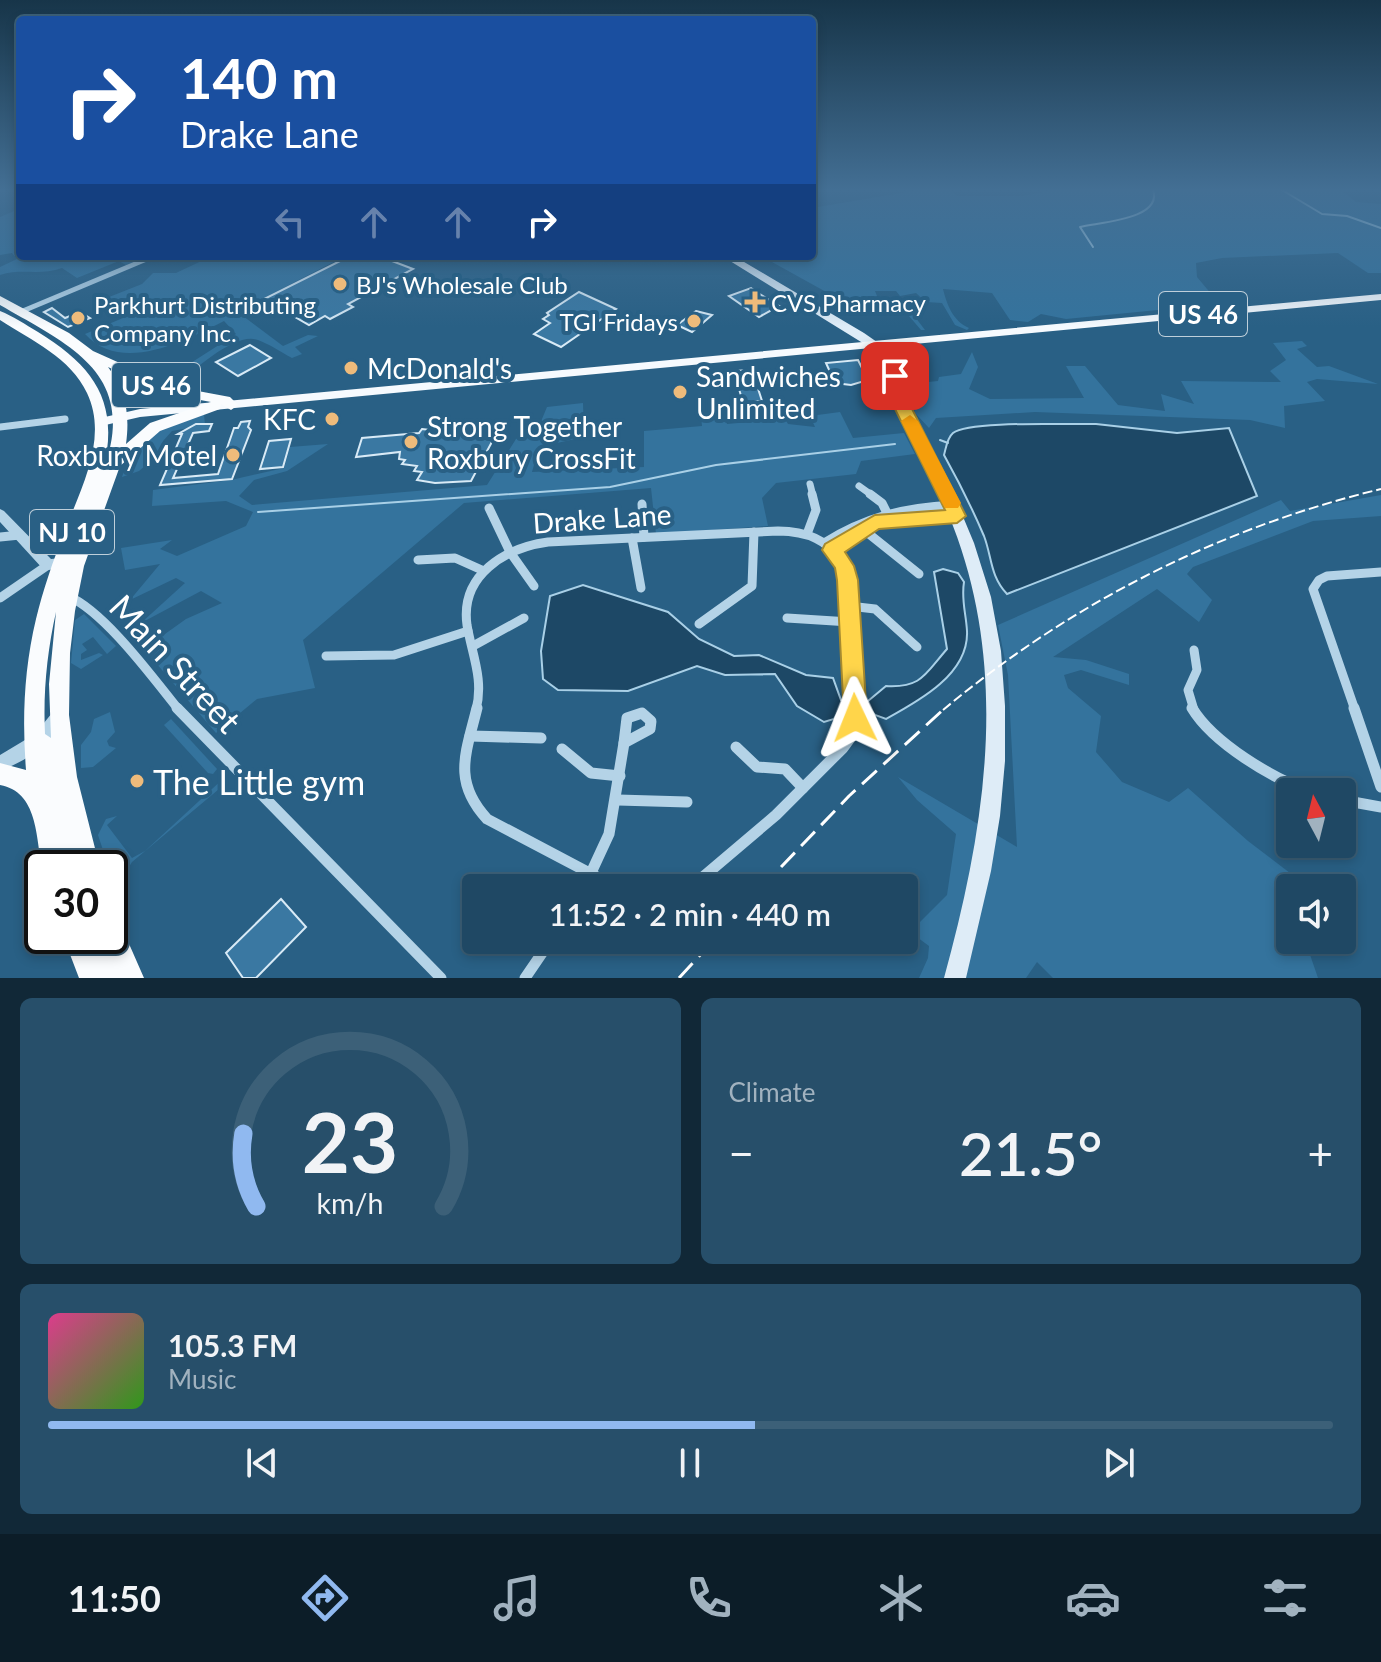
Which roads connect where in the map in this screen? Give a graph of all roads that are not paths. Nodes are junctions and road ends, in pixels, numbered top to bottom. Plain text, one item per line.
1 (146, 260) edge
2 (734, 260) edge
3 (1381, 297) edge
4 (0, 300) edge
5 (6, 316) edge
6 (871, 345) junction
7 (85, 351) junction
8 (223, 405) junction
9 (121, 416) junction
10 (65, 419) dead end
11 (101, 422) junction
12 (0, 427) edge
13 (113, 464) junction
14 (810, 484) dead end
15 (859, 486) dead end
16 (642, 504) dead end
17 (489, 508) dead end
18 (955, 511) junction
19 (0, 514) edge
20 (888, 516) junction
21 (859, 526) junction
22 (754, 532) junction
23 (807, 534) junction
24 (20, 535) junction
25 (0, 537) edge
26 (638, 538) junction
27 (828, 546) junction
28 (510, 552) junction
29 (418, 560) dead end
30 (55, 564) junction
31 (484, 571) junction
32 (1381, 572) edge
33 (919, 574) dead end
34 (534, 586) dead end
35 (641, 588) dead end
36 (68, 596) junction
37 (0, 598) edge
38 (849, 606) junction
39 (524, 618) dead end
40 (787, 618) dead end
41 (850, 622) junction
42 (699, 624) dead end
43 (468, 631) junction
44 (473, 646) junction
45 (917, 647) dead end
46 (1194, 650) dead end
47 (326, 656) dead end
48 (59, 711) junction
49 (470, 736) junction
50 (541, 738) dead end
51 (624, 743) dead end
52 (34, 745) junction
53 (736, 747) dead end
54 (562, 749) dead end
55 (0, 763) edge
56 (0, 774) edge
57 (620, 776) junction
58 (1279, 778) edge
59 (1381, 787) edge
60 (803, 788) junction
61 (39, 799) junction
62 (618, 800) junction
63 (687, 802) dead end
64 (1356, 803) edge
65 (1381, 807) edge
66 (50, 850) edge
67 (68, 850) edge
68 (83, 850) edge
69 (593, 873) joint
70 (706, 874) edge
71 (82, 954) edge
72 (101, 954) edge
73 (120, 954) edge
74 (541, 954) edge
75 (92, 978) edge
76 (111, 978) edge
77 (131, 978) edge
78 (441, 978) edge
79 (525, 978) edge
80 (955, 978) edge

1 - 5 street
2 - 6 main road
3 - 6 main road, US 46
4 - 5 highway, US 46
5 - 7 highway, US 46
5 - 11 highway, US 46
6 - 8 main road, US 46
6 - 18 main road
7 - 8 highway, US 46
7 - 9 highway, NJ 10
8 - 9 main road, US 46
8 - 13 highway
9 - 11 main road, US 46
9 - 13 highway, NJ 10
10 - 12 street
11 - 30 highway, NJ 10
13 - 36 highway, NJ 10
14 - 23 street
15 - 20 street
16 - 26 street
17 - 28 street
18 - 20 street
18 - 80 main road
19 - 24 street
20 - 21 street
21 - 27 street
21 - 33 street
22 - 23 street, Drake Lane
22 - 26 street, Drake Lane
22 - 42 street
23 - 27 street, Drake Lane
24 - 25 street
24 - 30 street
26 - 28 street, Drake Lane
26 - 35 street
27 - 38 street
28 - 31 street, Drake Lane
28 - 34 street
29 - 31 street
30 - 37 street
30 - 52 highway, NJ 10
31 - 43 street, Drake Lane
32 - 59 street
36 - 48 highway, NJ 10
36 - 78 street, Main Street
38 - 41 street
38 - 45 street
39 - 44 street
40 - 41 street
41 - 60 street
43 - 44 street, Drake Lane
43 - 47 street
44 - 49 street, Drake Lane
46 - 58 street
48 - 52 street
48 - 68 highway, NJ 10
49 - 50 street
49 - 69 street, Drake Lane
51 - 57 street
52 - 55 street
52 - 61 highway, NJ 10
52 - 67 highway
53 - 60 street
54 - 57 street
56 - 61 highway
57 - 62 street
60 - 70 street
61 - 66 highway, NJ 10
62 - 63 street
62 - 69 street
64 - 65 street
71 - 75 highway
72 - 76 highway
73 - 77 highway
74 - 79 street

